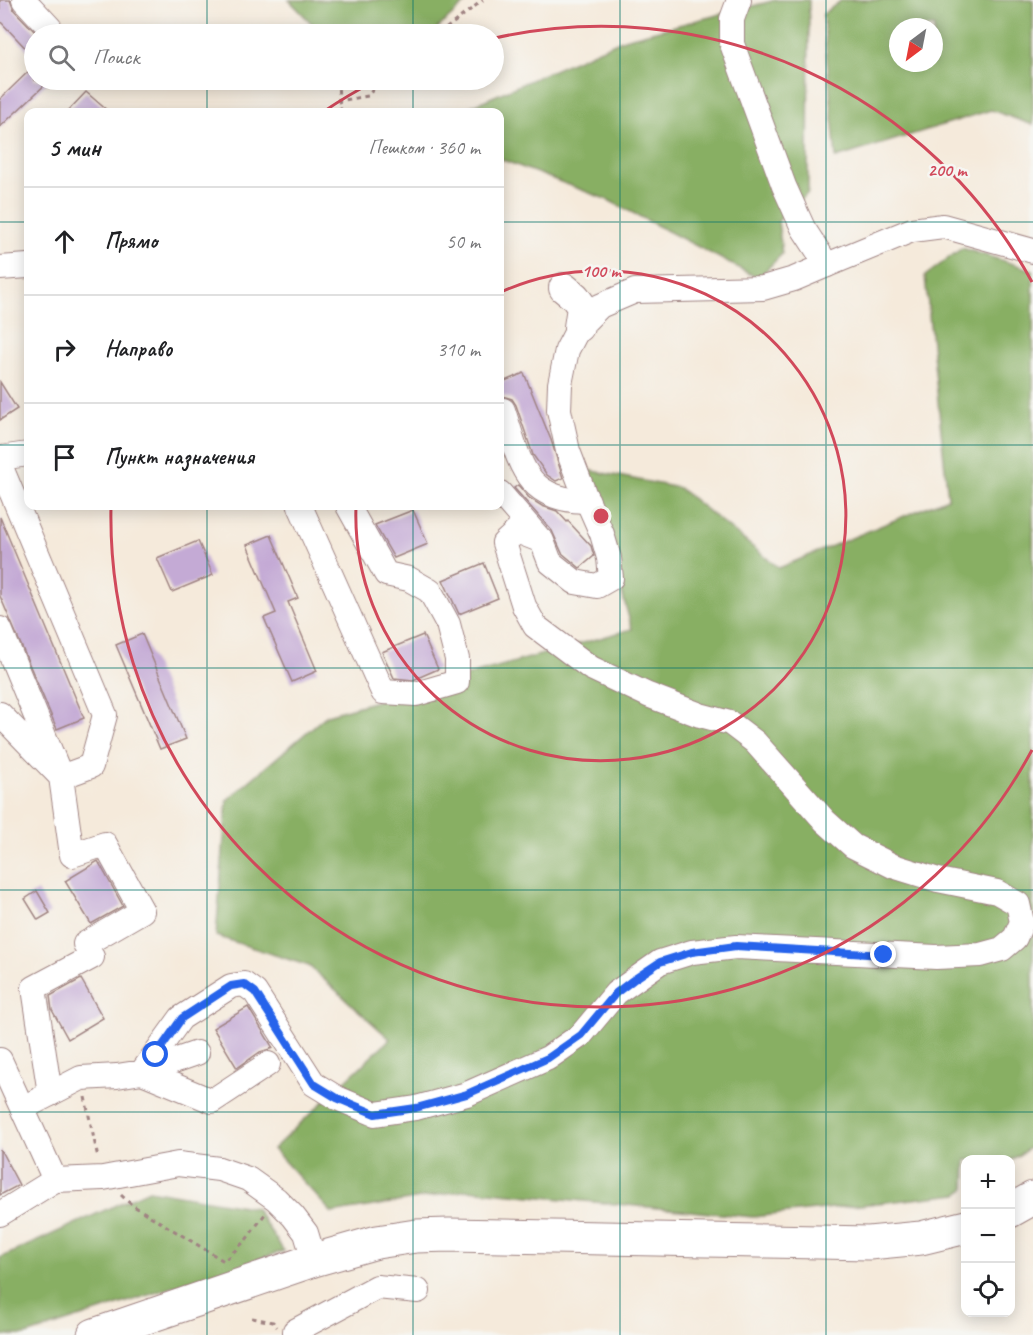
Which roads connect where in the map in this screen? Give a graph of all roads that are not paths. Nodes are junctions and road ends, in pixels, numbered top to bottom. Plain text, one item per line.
1 (24, 0) edge
2 (739, 0) edge
3 (46, 24) edge
4 (1033, 251) edge
5 (827, 265) junction
6 (24, 266) edge
7 (0, 268) edge
8 (564, 288) dead end
9 (579, 327) junction
10 (504, 413) edge
11 (24, 455) edge
12 (0, 458) edge
13 (0, 465) edge
14 (504, 498) edge
15 (588, 501) junction
16 (302, 510) edge
17 (350, 510) edge
18 (542, 541) junction
19 (0, 629) edge
20 (0, 714) edge
21 (61, 777) junction
22 (197, 1053) dead end
23 (0, 1060) edge
24 (268, 1064) dead end
25 (142, 1072) junction
26 (50, 1094) junction
27 (23, 1108) junction
28 (55, 1180) junction
29 (1033, 1198) edge
30 (1014, 1209) edge
31 (0, 1214) edge
32 (961, 1228) edge
33 (314, 1260) junction
34 (418, 1291) dead end
35 (94, 1335) edge
36 (295, 1335) edge

1 - 3 street
2 - 5 street
4 - 5 street
5 - 9 street
6 - 7 street
8 - 9 main road
9 - 15 street
10 - 15 street
11 - 12 street
13 - 21 street
14 - 18 street
15 - 18 street
16 - 17 street
18 - 25 street
19 - 21 street
20 - 21 street
21 - 26 street
22 - 25 street
23 - 27 street
24 - 25 street
25 - 26 street
26 - 27 street
27 - 28 street
28 - 31 street
28 - 33 street
29 - 30 highway
32 - 33 highway
33 - 35 highway
34 - 36 street

